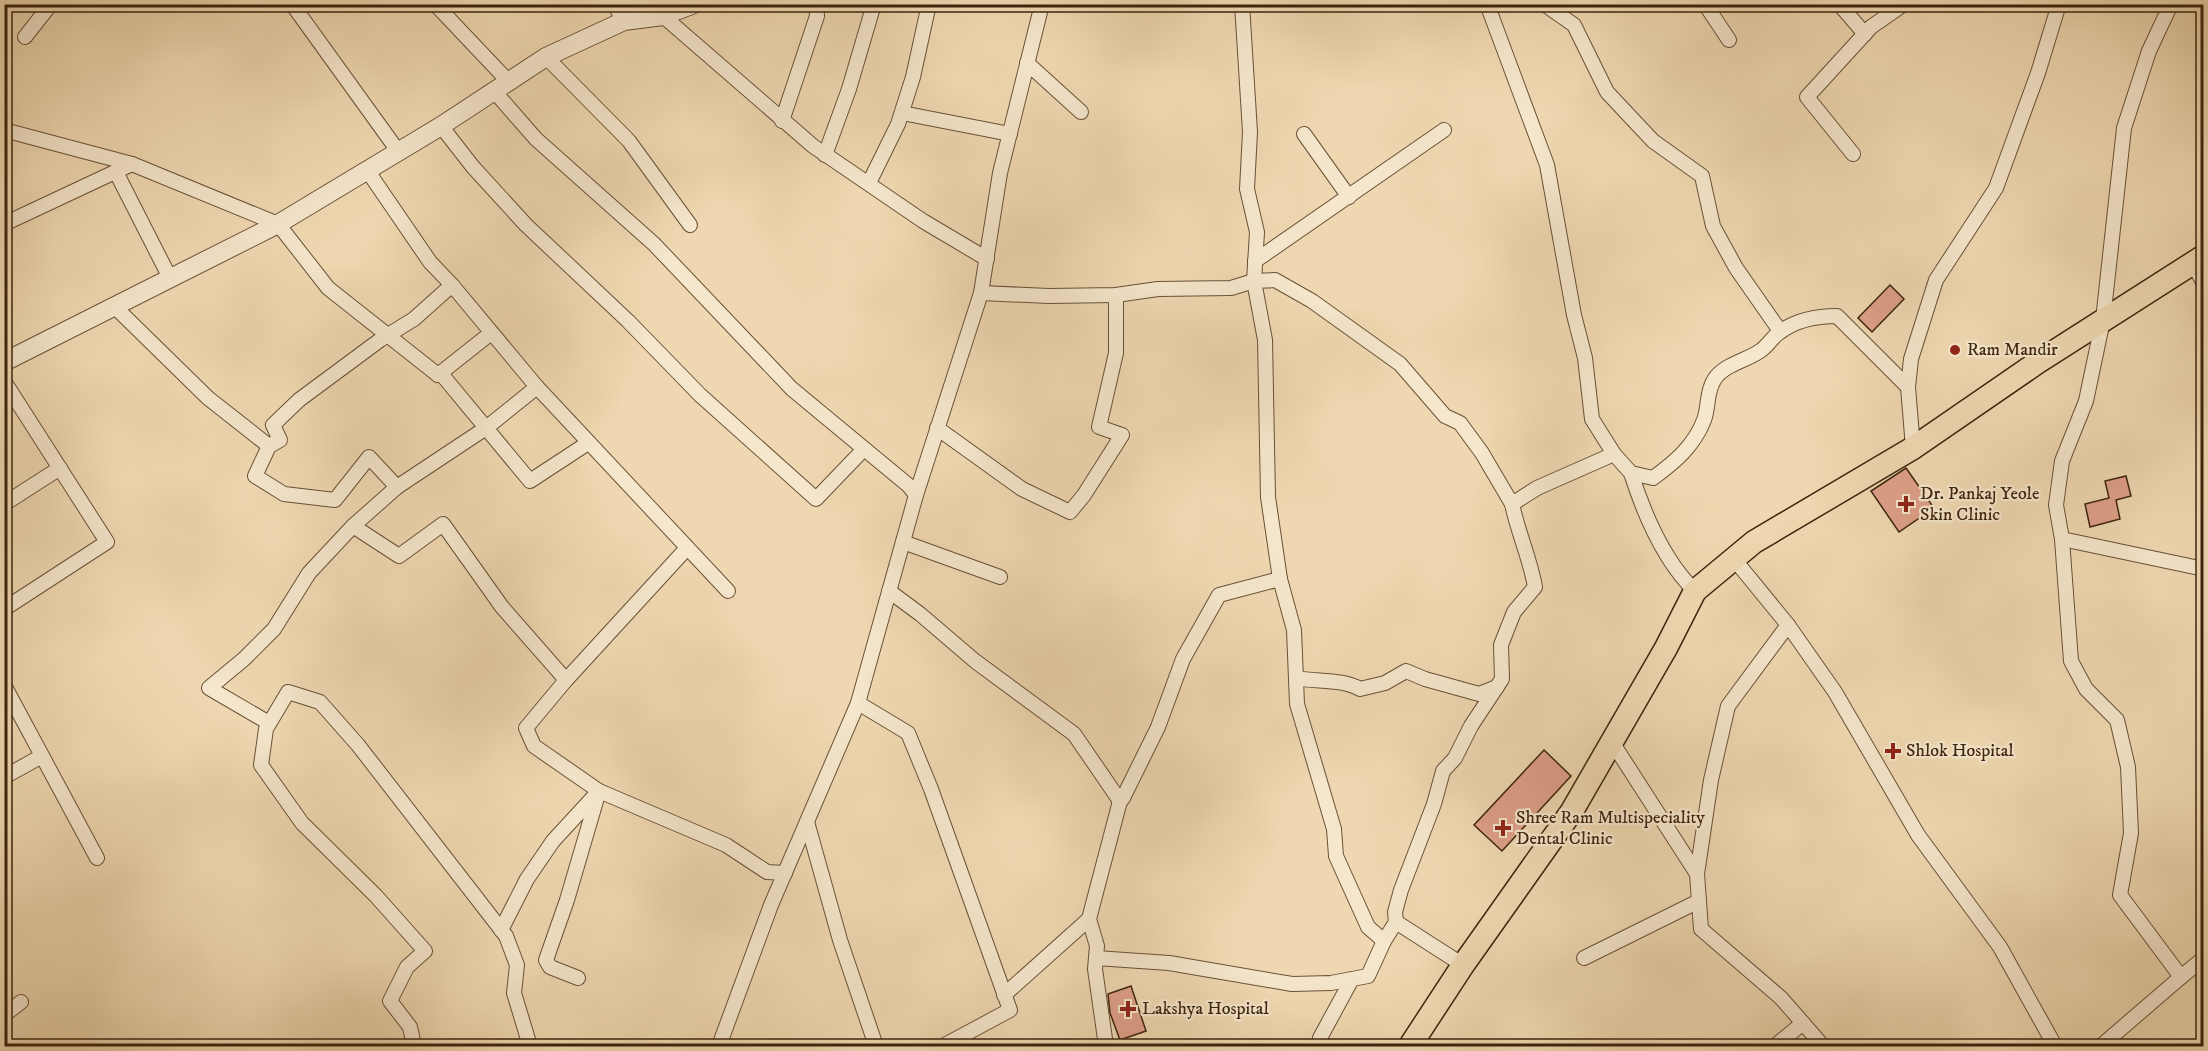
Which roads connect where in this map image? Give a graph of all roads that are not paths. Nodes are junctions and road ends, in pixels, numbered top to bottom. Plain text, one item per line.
1 (51, 4) edge
2 (292, 4) edge
3 (435, 4) edge
4 (614, 4) edge
5 (694, 4) edge
6 (816, 4) edge
7 (874, 4) edge
8 (929, 4) edge
9 (1042, 4) edge
10 (1242, 4) edge
11 (1487, 4) edge
12 (1544, 4) edge
13 (1705, 4) edge
14 (1839, 4) edge
15 (1904, 4) edge
16 (2059, 4) edge
17 (2170, 4) edge
18 (663, 16) junction
19 (624, 21) junction
20 (1865, 34) junction
21 (25, 37) dead end
22 (1729, 40) dead end
23 (546, 57) junction
24 (1027, 63) junction
25 (501, 86) junction
26 (1081, 112) dead end
27 (902, 113) junction
28 (782, 121) junction
29 (441, 126) junction
30 (4, 130) edge
31 (1444, 130) dead end
32 (1010, 134) junction
33 (1304, 134) dead end
34 (398, 151) junction
35 (825, 154) junction
36 (1853, 154) dead end
37 (132, 164) junction
38 (367, 170) junction
39 (116, 172) junction
40 (869, 183) junction
41 (1349, 197) junction
42 (4, 224) edge
43 (278, 224) junction
44 (690, 225) dead end
45 (987, 259) junction
46 (2198, 260) edge
47 (1255, 261) junction
48 (170, 278) junction
49 (1254, 281) junction
50 (2204, 284) edge
51 (452, 285) junction
52 (981, 293) junction
53 (1116, 295) junction
54 (115, 307) junction
55 (2103, 320) junction
56 (1780, 332) junction
57 (491, 333) junction
58 (389, 334) junction
59 (4, 362) edge
60 (438, 375) junction
61 (4, 381) edge
62 (537, 387) junction
63 (1908, 387) junction
64 (486, 428) junction
65 (937, 428) junction
66 (588, 443) junction
67 (269, 446) junction
68 (1913, 448) junction
69 (864, 449) junction
70 (1614, 454) junction
71 (60, 468) junction
72 (1631, 473) junction
73 (397, 487) junction
74 (916, 495) junction
75 (4, 504) edge
76 (1512, 504) junction
77 (353, 526) junction
78 (2062, 539) junction
79 (903, 542) junction
80 (687, 548) junction
81 (1734, 559) junction
82 (2204, 569) edge
83 (1000, 577) dead end
84 (1280, 579) junction
85 (728, 591) dead end
86 (889, 591) junction
87 (1695, 591) junction
88 (4, 609) edge
89 (1788, 625) junction
90 (1296, 678) junction
91 (567, 680) junction
92 (4, 685) edge
93 (1497, 687) junction
94 (858, 703) junction
95 (270, 723) junction
96 (1612, 742) junction
97 (42, 756) junction
98 (4, 777) edge
99 (599, 791) junction
100 (1119, 803) junction
101 (807, 822) junction
102 (97, 858) dead end
103 (784, 873) junction
104 (1697, 874) junction
105 (1699, 901) junction
106 (1089, 919) junction
107 (1396, 922) junction
108 (501, 930) junction
109 (1384, 941) junction
110 (1096, 958) junction
111 (1584, 958) dead end
112 (2204, 958) edge
113 (1463, 965) junction
114 (2181, 977) junction
115 (578, 978) dead end
116 (1352, 979) junction
117 (1004, 995) junction
118 (21, 1002) dead end
119 (4, 1015) edge
120 (1803, 1023) junction
121 (1320, 1038) dead end
122 (414, 1047) edge
123 (530, 1047) edge
124 (719, 1047) edge
125 (876, 1047) edge
126 (943, 1047) edge
127 (1106, 1047) edge
128 (1410, 1047) edge
129 (1775, 1047) edge
130 (1823, 1047) edge
131 (2055, 1047) edge
132 (2101, 1047) edge

1 - 21 street
2 - 34 street
3 - 25 street
4 - 19 street
5 - 18 street
6 - 28 street
7 - 35 street
8 - 27 street
9 - 24 street
10 - 47 street
11 - 70 street
12 - 56 street
13 - 22 street
14 - 20 street
15 - 20 street
16 - 63 street
17 - 55 street
18 - 19 street
18 - 28 street
19 - 23 street
20 - 36 street
23 - 25 street
23 - 44 street
24 - 26 street
24 - 32 street
25 - 29 street
25 - 69 street
27 - 32 street
27 - 40 street
28 - 35 street
29 - 34 street
29 - 69 street
30 - 37 street
31 - 41 street
32 - 45 street
33 - 41 street
34 - 38 street
35 - 40 street
37 - 39 street
37 - 43 street
38 - 43 street
38 - 51 street
39 - 42 street
39 - 48 street
40 - 45 street
41 - 47 street
43 - 48 street
43 - 58 street
45 - 52 street
46 - 50 street
46 - 55 main road
47 - 49 street
48 - 54 street
49 - 53 street
49 - 76 street
49 - 84 street
51 - 57 street
51 - 58 street
52 - 53 street
52 - 65 street
53 - 65 street
54 - 59 street
54 - 67 street
55 - 68 main road
55 - 78 street
56 - 63 street
56 - 72 street
57 - 60 street
57 - 62 street
58 - 60 street
58 - 67 street
60 - 64 street
61 - 71 street
62 - 64 street
62 - 66 street
63 - 68 street
64 - 66 street
64 - 73 street
65 - 74 street
66 - 80 street
67 - 73 street
68 - 81 main road
69 - 74 street
70 - 72 street
70 - 76 street
71 - 75 street
71 - 88 street
72 - 87 street
73 - 77 street
74 - 79 street
76 - 93 street
77 - 91 street
77 - 95 street
78 - 82 street
78 - 114 street
79 - 83 street
79 - 86 street
80 - 85 street
80 - 91 street
81 - 87 main road
81 - 89 street
84 - 90 street
84 - 100 street
86 - 94 street
86 - 100 street
87 - 96 main road
89 - 104 street
89 - 131 street
90 - 93 street
90 - 109 street
91 - 99 street
92 - 97 street
93 - 107 street
94 - 101 street
94 - 117 street
95 - 108 street
95 - 122 street
96 - 104 street
96 - 113 main road
97 - 98 street
97 - 102 street
99 - 103 street
99 - 108 street
99 - 115 street
100 - 106 street
101 - 103 street
101 - 125 street
103 - 124 street
104 - 105 street
105 - 111 street
105 - 120 street
106 - 110 street
106 - 117 street
107 - 109 street
107 - 113 street
108 - 123 street
109 - 116 street
110 - 116 street
110 - 127 street
112 - 114 street
113 - 128 main road
114 - 132 street
116 - 121 street
117 - 126 street
118 - 119 street
120 - 129 street
120 - 130 street

